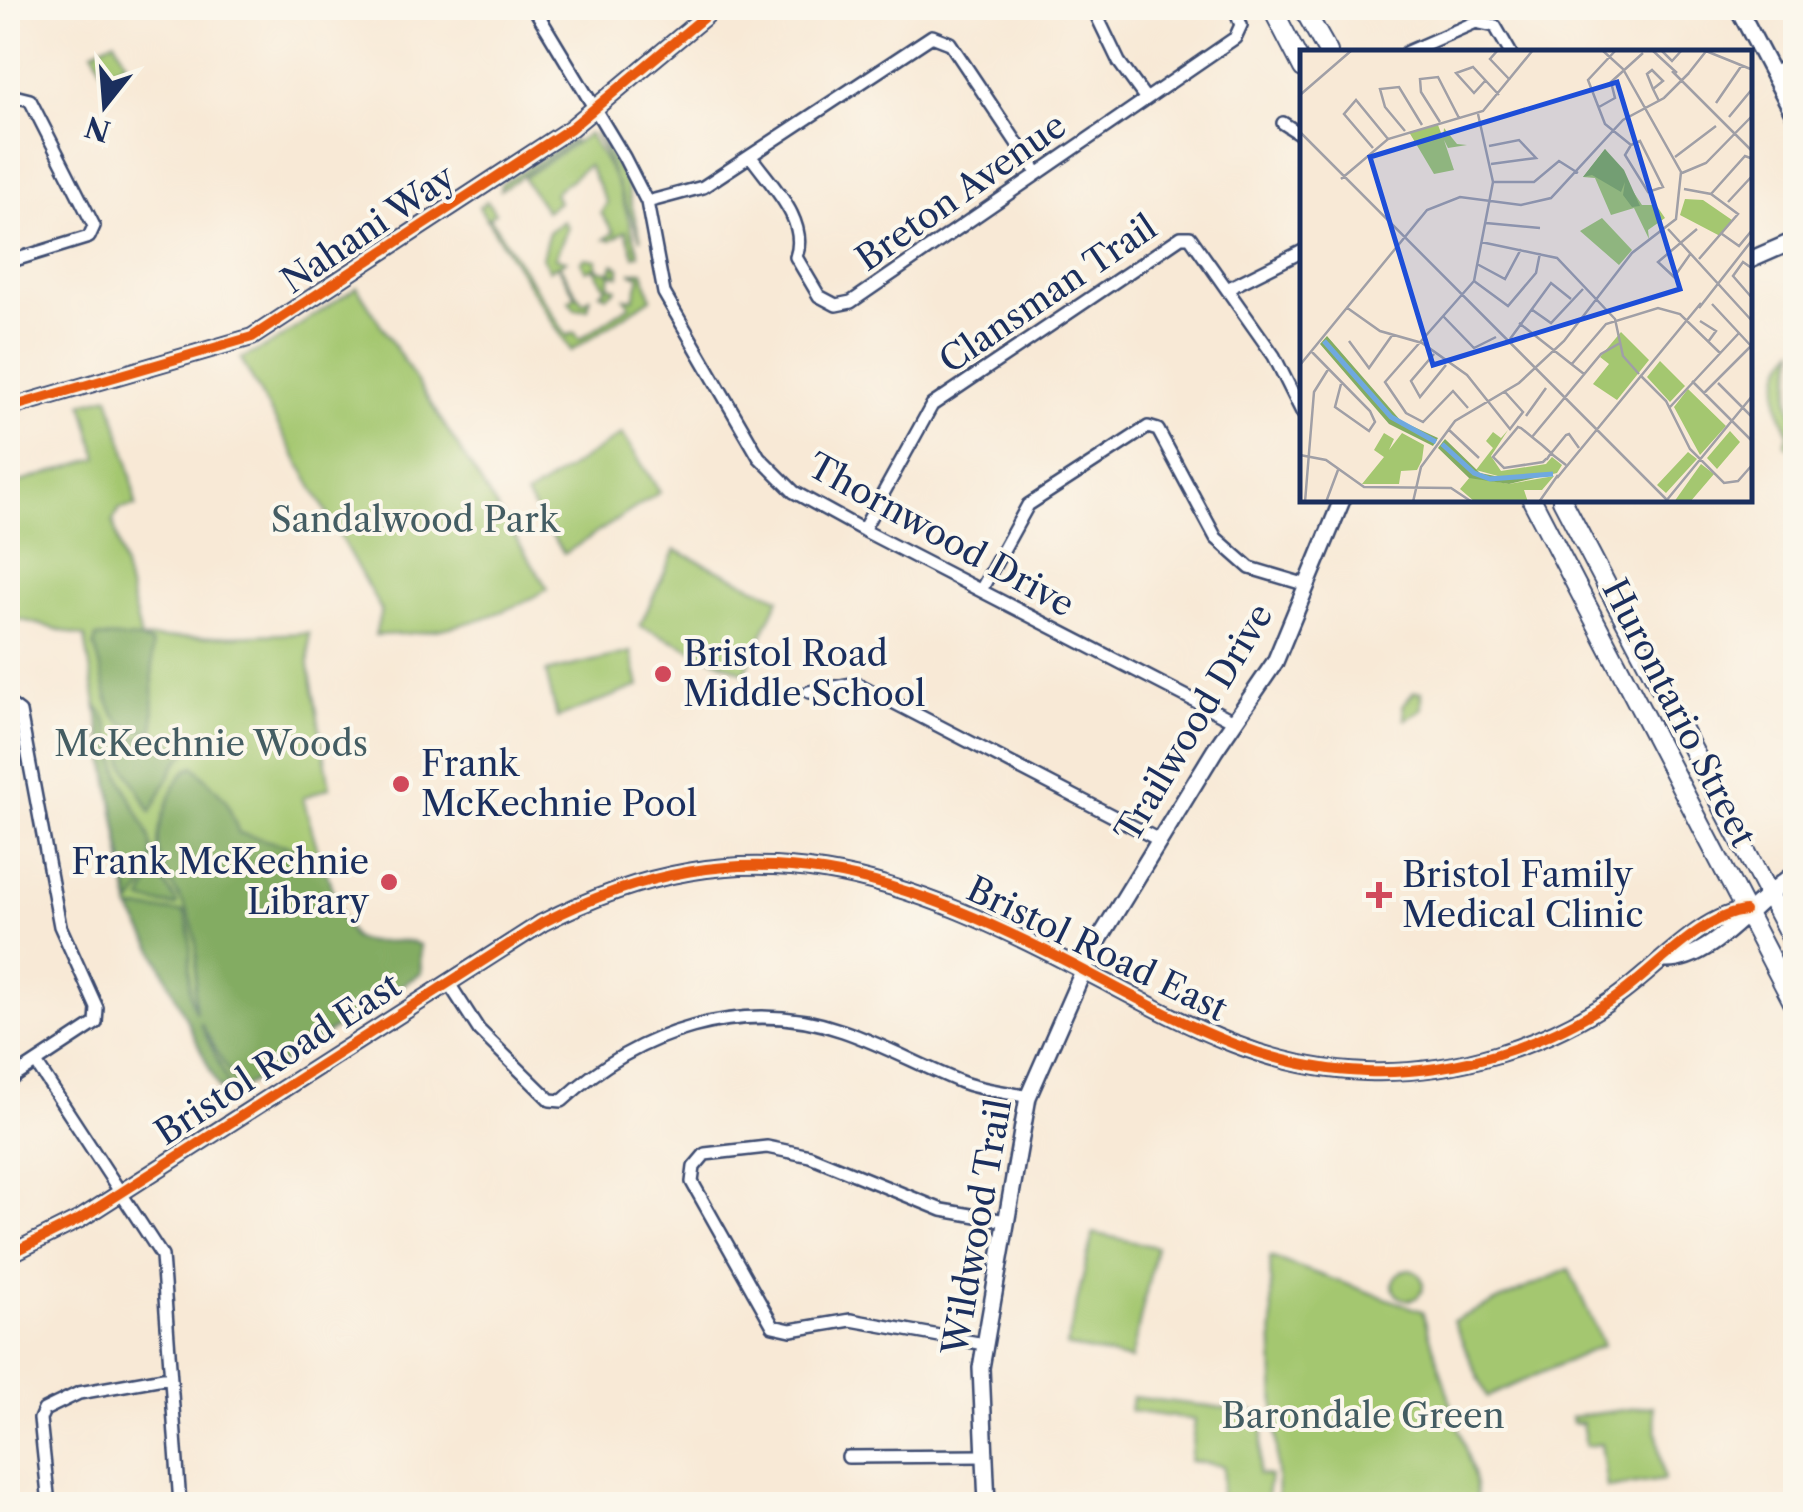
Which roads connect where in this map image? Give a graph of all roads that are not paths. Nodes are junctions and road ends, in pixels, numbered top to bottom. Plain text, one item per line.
1 (534, 8) edge
2 (714, 8) edge
3 (1093, 8) edge
4 (1234, 8) edge
5 (1272, 8) edge
6 (1303, 8) edge
7 (1738, 8) edge
8 (1327, 50) edge
9 (1412, 50) edge
10 (1509, 50) edge
11 (1796, 61) edge
12 (1300, 62) edge
13 (1775, 72) junction
14 (8, 99) edge
15 (1146, 99) junction
16 (596, 109) junction
17 (1796, 118) edge
18 (1283, 123) dead end
19 (1300, 134) edge
20 (752, 158) junction
21 (1037, 173) junction
22 (647, 202) junction
23 (1796, 240) edge
24 (1300, 252) edge
25 (1753, 259) edge
26 (8, 262) edge
27 (1230, 288) junction
28 (8, 408) edge
29 (1300, 408) edge
30 (1341, 502) edge
31 (1533, 502) edge
32 (1563, 502) edge
33 (863, 530) junction
34 (1306, 584) junction
35 (980, 590) junction
36 (809, 692) dead end
37 (8, 703) edge
38 (1234, 721) junction
39 (1159, 840) junction
40 (1796, 873) edge
41 (1768, 892) junction
42 (1745, 912) junction
43 (1796, 946) edge
44 (1083, 970) junction
45 (448, 982) junction
46 (1796, 1008) edge
47 (36, 1062) junction
48 (8, 1081) edge
49 (1028, 1097) junction
50 (122, 1192) junction
51 (1006, 1220) junction
52 (8, 1255) edge
53 (984, 1344) junction
54 (169, 1378) junction
55 (984, 1456) junction
56 (848, 1457) dead end
57 (49, 1504) edge
58 (180, 1504) edge
59 (987, 1504) edge

1 - 16 street, Thornwood Drive
2 - 16 street, Nahani Way
3 - 15 street
4 - 15 street, Breton Avenue
5 - 12 main road
6 - 8 main road
7 - 13 street
9 - 10 street
11 - 13 street
13 - 17 street
14 - 26 street
15 - 21 street, Breton Avenue
16 - 22 street, Thornwood Drive
16 - 28 street, Nahani Way
18 - 19 street
20 - 21 street
20 - 21 street, Breton Avenue
20 - 22 street
22 - 33 street, Thornwood Drive
23 - 25 street
24 - 27 street
27 - 29 street, Clansman Trail
27 - 33 street, Clansman Trail
30 - 34 street, Trailwood Drive
31 - 42 main road, Hurontario Street
32 - 41 main road, Hurontario Street
33 - 35 street, Thornwood Drive
34 - 35 street
34 - 38 street, Trailwood Drive
35 - 38 street, Thornwood Drive
36 - 39 street
37 - 47 street
38 - 39 street, Trailwood Drive
39 - 44 street, Trailwood Drive
40 - 41 street, Bristol Road East
41 - 42 street, Bristol Road East
41 - 43 main road, Hurontario Street
42 - 44 street, Bristol Road East
42 - 46 main road, Hurontario Street
44 - 45 street, Bristol Road East
44 - 49 street, Wildwood Trail
45 - 49 street
45 - 50 street, Bristol Road East
47 - 48 street
47 - 50 street
49 - 51 street, Wildwood Trail
50 - 52 street, Bristol Road East
50 - 54 street
51 - 53 street, Wildwood Trail
51 - 53 street
53 - 55 street, Wildwood Trail
54 - 57 street
54 - 58 street
55 - 56 street
55 - 59 street, Wildwood Trail

